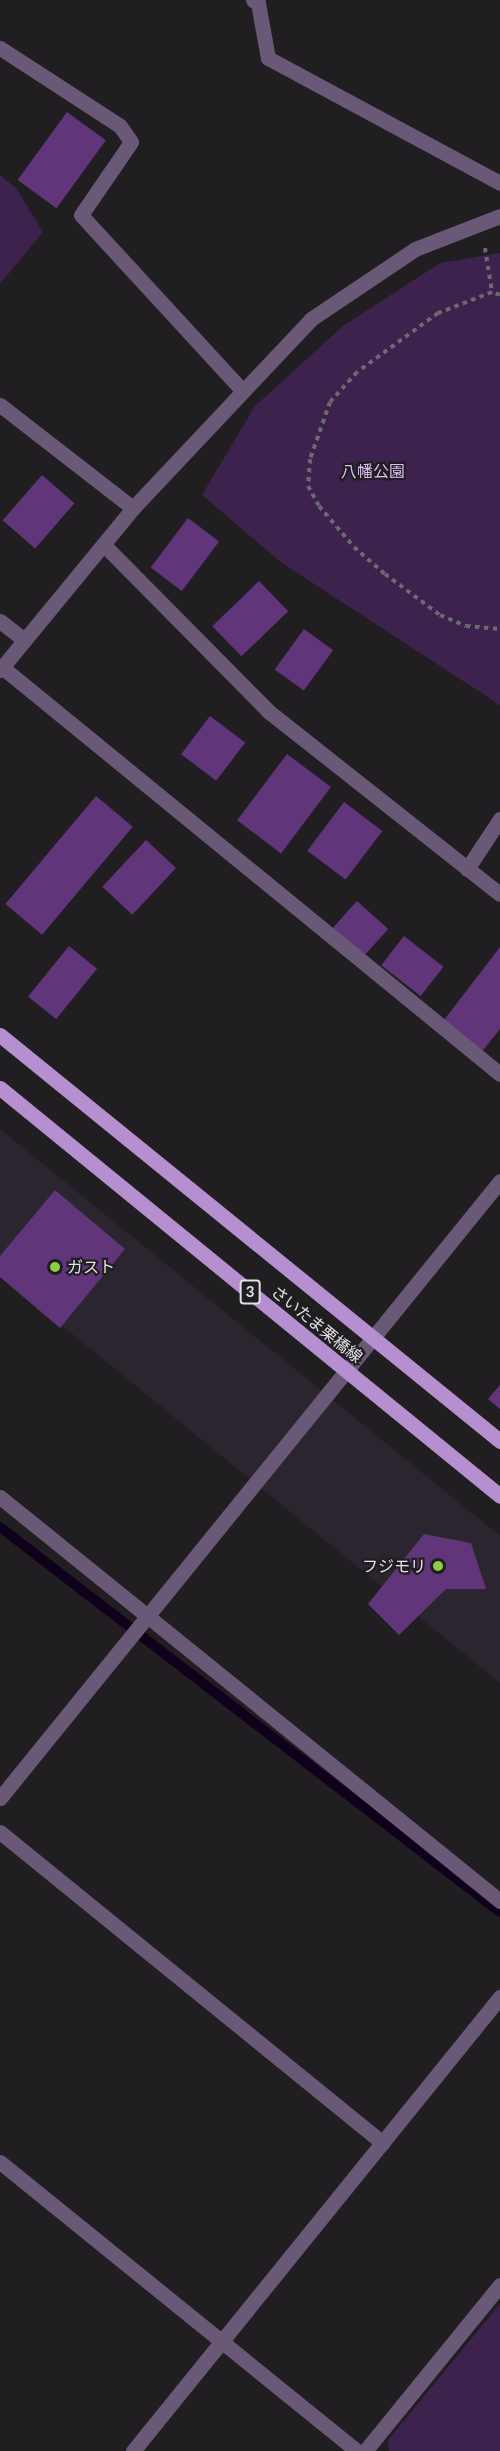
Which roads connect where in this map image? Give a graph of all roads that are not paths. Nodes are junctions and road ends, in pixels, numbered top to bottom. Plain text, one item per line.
1 (253, 0) edge
2 (0, 48) edge
3 (500, 183) edge
4 (500, 216) edge
5 (241, 389) junction
6 (0, 405) edge
7 (133, 508) junction
8 (104, 545) junction
9 (0, 621) edge
10 (24, 639) junction
11 (1, 669) edge
12 (500, 819) edge
13 (467, 868) junction
14 (500, 894) edge
15 (0, 1035) edge
16 (500, 1074) edge
17 (0, 1088) edge
18 (500, 1181) edge
19 (373, 1339) junction
20 (346, 1371) junction
21 (500, 1441) edge
22 (500, 1496) edge
23 (0, 1497) edge
24 (148, 1617) junction
25 (0, 1798) edge
26 (0, 1832) edge
27 (500, 1901) edge
28 (500, 1997) edge
29 (383, 2143) junction
30 (0, 2162) edge
31 (500, 2285) edge
32 (221, 2343) junction
33 (133, 2451) edge
34 (357, 2451) edge
35 (365, 2451) edge

1 - 3 street
2 - 5 street
4 - 5 street
5 - 7 street
6 - 7 street
7 - 8 street
8 - 10 street
8 - 13 street
9 - 10 street
10 - 11 street
11 - 16 street
12 - 13 street
13 - 14 street
15 - 19 main road, さいたま栗橋線
17 - 20 main road, さいたま栗橋線 / 3
18 - 19 street
19 - 20 street
19 - 21 main road, さいたま栗橋線
20 - 22 main road, さいたま栗橋線 / 3
20 - 24 street
23 - 24 street
24 - 25 street
24 - 27 street
26 - 29 street
28 - 29 street
29 - 32 street
30 - 32 street
31 - 35 street
32 - 33 street
32 - 34 street

